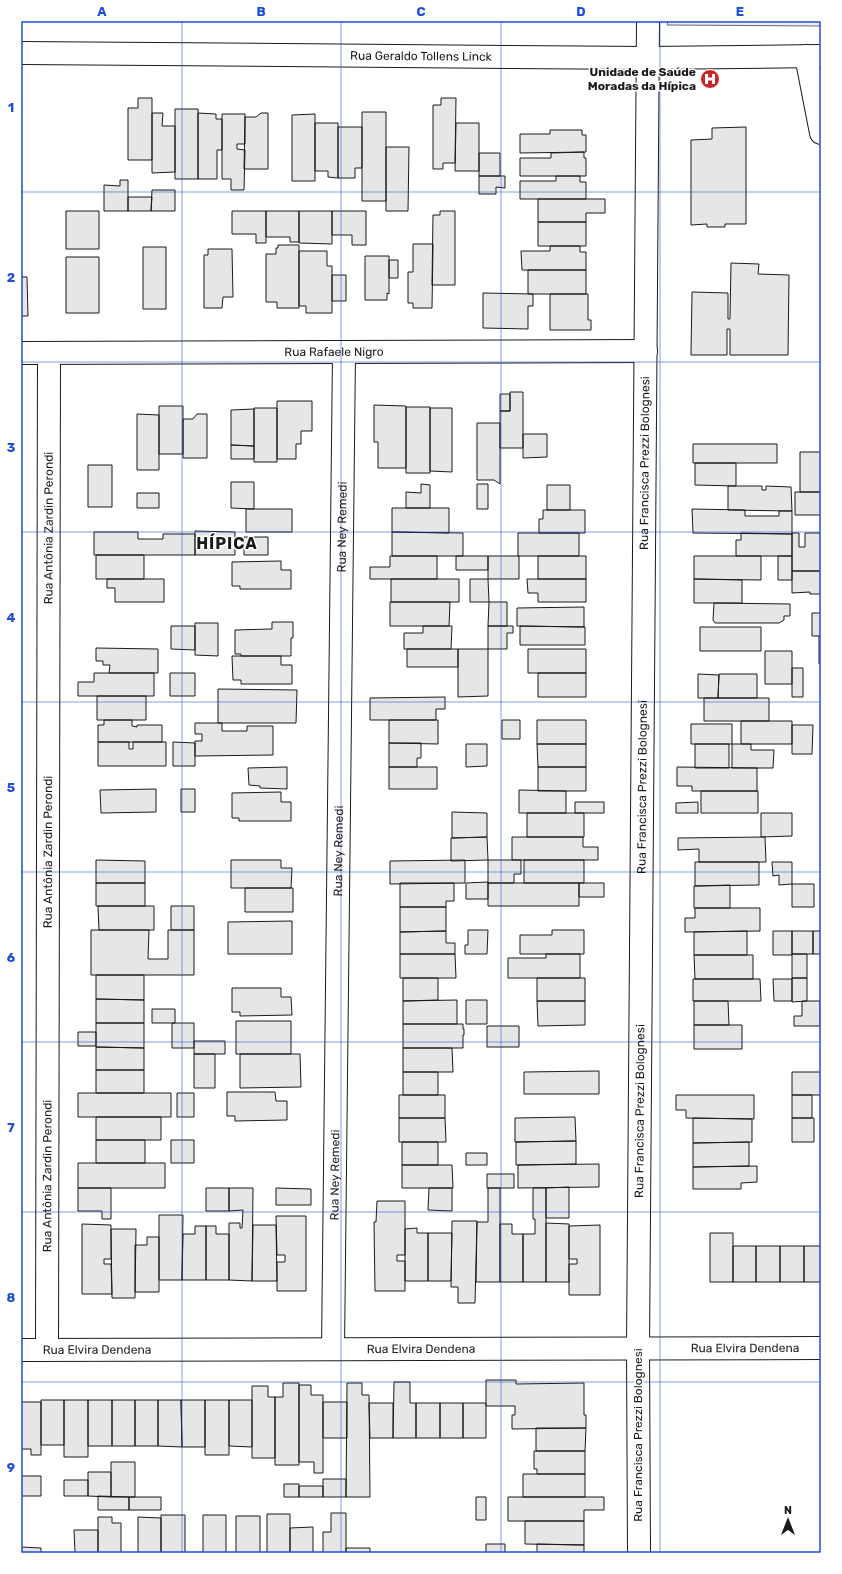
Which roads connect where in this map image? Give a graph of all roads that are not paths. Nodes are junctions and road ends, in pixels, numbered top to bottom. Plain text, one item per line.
1 (648, 21) edge
2 (21, 53) edge
3 (813, 56) edge
4 (648, 58) junction
5 (821, 133) edge
6 (646, 350) junction
7 (21, 353) edge
8 (344, 353) junction
9 (49, 354) junction
10 (638, 1348) junction
11 (821, 1348) edge
12 (334, 1349) junction
13 (21, 1350) edge
14 (47, 1350) junction
15 (639, 1553) edge

1 - 4 street, Rua Francisca Prezzi Bolognesi
2 - 4 street, Rua Geraldo Tollens Linck
3 - 4 street, Rua Geraldo Tollens Linck
3 - 5 street
4 - 6 street, Rua Francisca Prezzi Bolognesi
6 - 8 street, Rua Rafaele Nigro
6 - 10 street, Rua Francisca Prezzi Bolognesi
7 - 9 street, Rua Rafaele Nigro
8 - 9 street, Rua Rafaele Nigro
8 - 12 street, Rua Ney Remedi
9 - 14 street, Rua Antônia Zardin Perondi
10 - 11 street, Rua Elvira Dendena
10 - 12 street, Rua Elvira Dendena
10 - 15 street, Rua Francisca Prezzi Bolognesi
12 - 14 street, Rua Elvira Dendena
13 - 14 street, Rua Elvira Dendena

